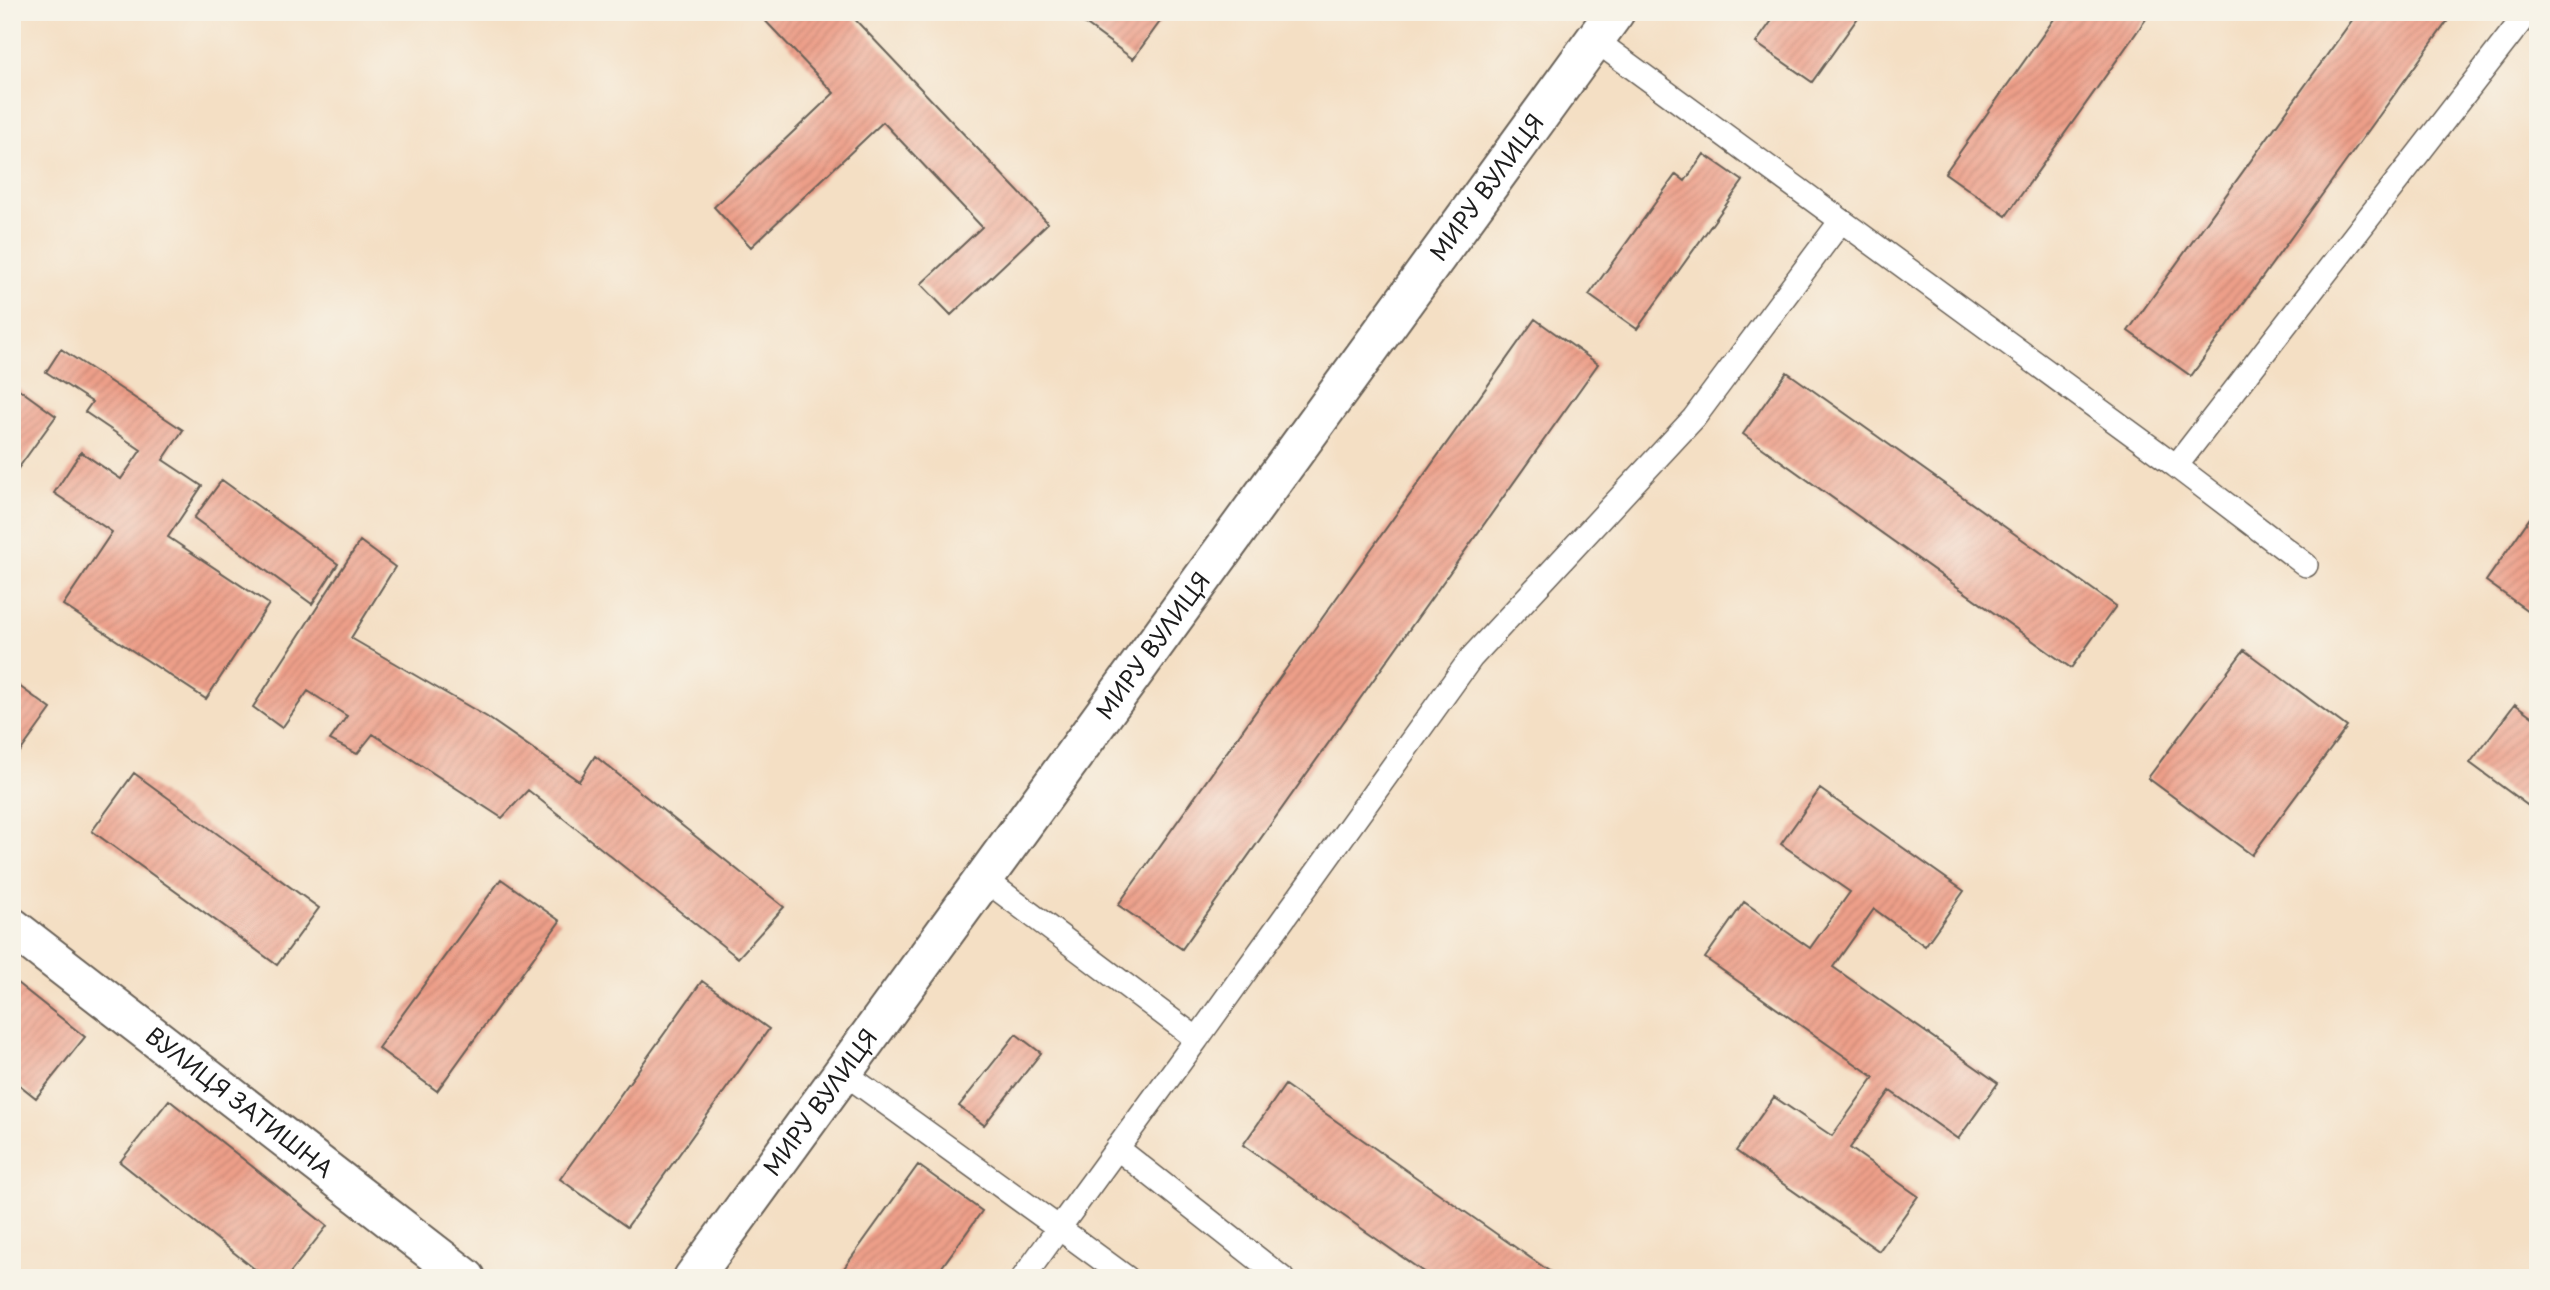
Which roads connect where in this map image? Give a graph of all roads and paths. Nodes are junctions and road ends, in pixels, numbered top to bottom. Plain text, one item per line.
1 (2528, 12) edge
2 (1605, 26) edge
3 (1841, 221) junction
4 (2176, 466) junction
5 (2306, 565) dead end
6 (983, 878) junction
7 (12, 927) edge
8 (1197, 1039) junction
9 (843, 1072) junction
10 (1117, 1148) junction
11 (1059, 1228) junction
12 (466, 1278) edge
13 (693, 1278) edge
14 (1023, 1278) edge
15 (1127, 1278) edge
16 (1282, 1278) edge

1 - 4 lane
2 - 3 lane
2 - 6 street, МИРУ ВУЛИЦЯ
3 - 4 lane
3 - 8 lane
4 - 5 lane
6 - 8 lane
6 - 9 street, МИРУ ВУЛИЦЯ
7 - 12 street, ВУЛИЦЯ ЗАТИШНА
8 - 10 lane
9 - 11 lane
9 - 13 street, МИРУ ВУЛИЦЯ
10 - 11 lane
10 - 16 lane
11 - 14 lane
11 - 15 lane

